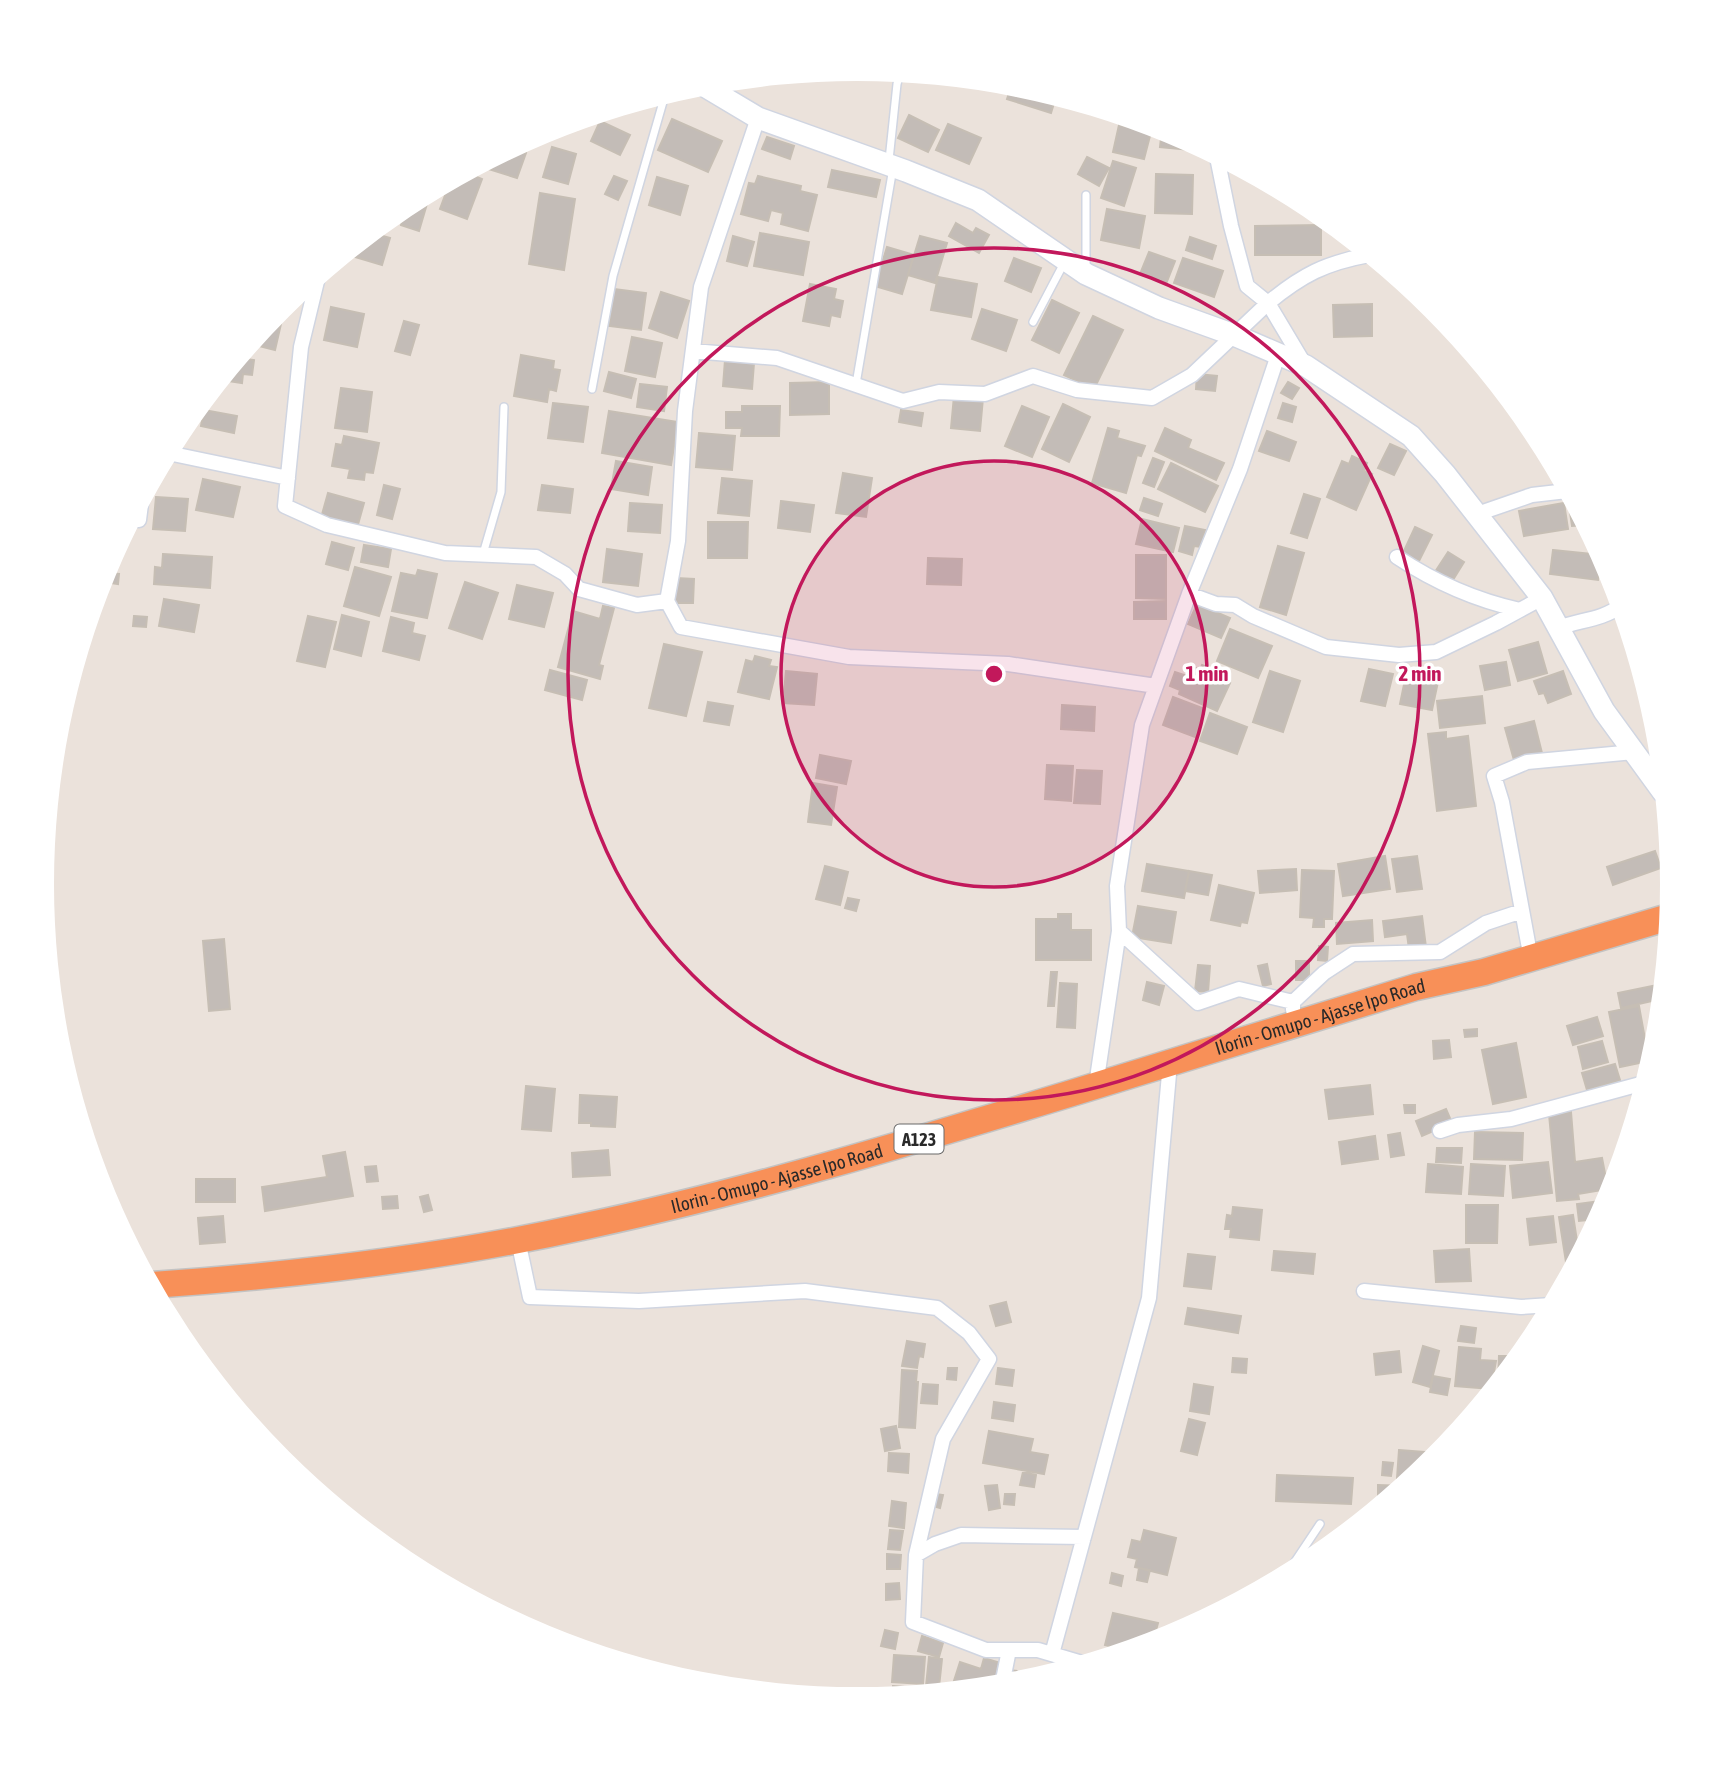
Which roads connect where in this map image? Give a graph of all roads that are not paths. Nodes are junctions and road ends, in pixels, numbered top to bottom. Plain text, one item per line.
1 (897, 83) edge
2 (718, 94) edge
3 (661, 106) edge
4 (758, 118) junction
5 (891, 166) junction
6 (1219, 168) edge
7 (1086, 195) dead end
8 (1359, 258) edge
9 (1066, 260) junction
10 (1086, 274) junction
11 (314, 293) edge
12 (1268, 303) junction
13 (1033, 322) dead end
14 (1234, 335) junction
15 (693, 351) junction
16 (1278, 355) junction
17 (1306, 366) junction
18 (856, 385) junction
19 (592, 389) dead end
20 (504, 407) dead end
21 (179, 455) edge
22 (288, 478) junction
23 (1557, 492) edge
24 (1477, 514) junction
25 (483, 555) junction
26 (1397, 557) dead end
27 (1189, 594) junction
28 (1542, 598) junction
29 (667, 601) junction
30 (1520, 610) junction
31 (1611, 611) edge
32 (1558, 628) junction
33 (1156, 686) junction
34 (1634, 752) junction
35 (1653, 778) edge
36 (1522, 911) junction
37 (1659, 920) edge
38 (1119, 931) junction
39 (1531, 959) junction
40 (1293, 1014) junction
41 (1170, 1063) junction
42 (1096, 1085) junction
43 (1633, 1086) edge
44 (1440, 1131) dead end
45 (518, 1240) junction
46 (162, 1284) edge
47 (1364, 1291) dead end
48 (1539, 1306) edge
49 (1320, 1524) dead end
50 (1084, 1537) junction
51 (1301, 1552) edge
52 (916, 1555) junction
53 (1009, 1650) junction
54 (1052, 1654) junction
55 (1067, 1658) edge
56 (1004, 1673) edge

1 - 5 lane
2 - 4 street
3 - 19 lane
4 - 5 street
4 - 15 street
5 - 9 street
5 - 18 lane
6 - 12 street
7 - 10 lane
8 - 12 street
9 - 10 street
9 - 13 lane
10 - 14 street
11 - 22 street
12 - 14 street
12 - 17 street
14 - 16 street
14 - 18 street
15 - 18 street
15 - 29 street
16 - 17 street
16 - 27 street
17 - 24 street
20 - 25 lane
21 - 22 street
22 - 25 street
23 - 24 street
24 - 28 street
25 - 29 street
26 - 30 street
27 - 30 street
27 - 33 street
28 - 30 street
28 - 32 street
29 - 33 street
31 - 32 street
32 - 34 street
33 - 38 street
34 - 35 street
34 - 36 street
36 - 39 street
36 - 40 street
37 - 39 highway, Ilorin - Omupo - Ajasse Ipo Road / A123
38 - 40 street
38 - 42 street
39 - 40 highway, Ilorin - Omupo - Ajasse Ipo Road / A123
40 - 41 highway, Ilorin - Omupo - Ajasse Ipo Road / A123
41 - 42 highway, Ilorin - Omupo - Ajasse Ipo Road / A123
41 - 50 street
42 - 45 highway, Ilorin - Omupo - Ajasse Ipo Road / A123
43 - 44 street
45 - 46 highway, Ilorin - Omupo - Ajasse Ipo Road / A123
45 - 52 street
47 - 48 street
49 - 51 lane
50 - 52 street
50 - 54 street
52 - 53 street
53 - 54 street
53 - 56 street
54 - 55 street

